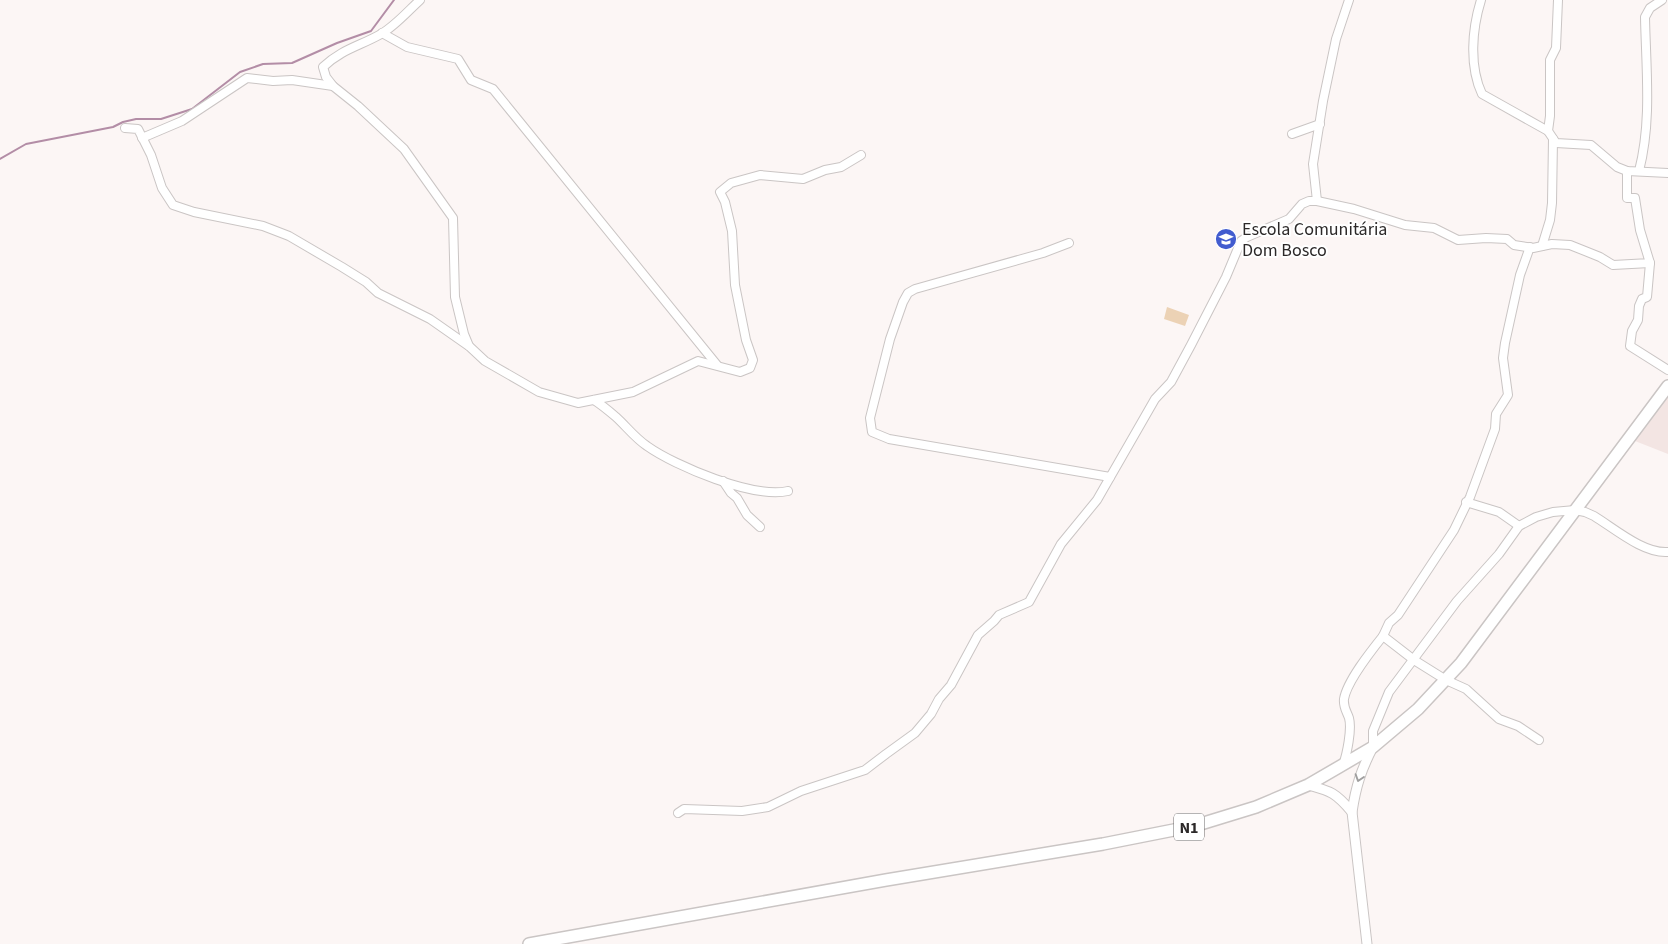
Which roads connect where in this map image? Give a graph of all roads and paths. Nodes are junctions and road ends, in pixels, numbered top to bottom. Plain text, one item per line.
1 (420, 0) edge
2 (1350, 0) edge
3 (1481, 0) edge
4 (1558, 0) edge
5 (1662, 0) edge
6 (382, 33) junction
7 (333, 86) junction
8 (1320, 124) junction
9 (125, 128) dead end
10 (1548, 131) junction
11 (1292, 134) dead end
12 (142, 138) junction
13 (1553, 139) junction
14 (861, 155) dead end
15 (1628, 171) junction
16 (1639, 171) junction
17 (1668, 173) edge
18 (1317, 201) junction
19 (1069, 243) dead end
20 (1542, 246) junction
21 (1530, 247) junction
22 (1650, 263) junction
23 (470, 347) junction
24 (717, 365) junction
25 (1668, 370) edge
26 (1668, 386) edge
27 (594, 400) junction
28 (1110, 477) junction
29 (723, 481) junction
30 (788, 491) dead end
31 (1466, 502) junction
32 (1575, 510) junction
33 (1519, 526) junction
34 (760, 527) dead end
35 (1668, 552) edge
36 (1383, 636) junction
37 (1414, 660) junction
38 (1446, 680) junction
39 (1539, 740) dead end
40 (1373, 747) junction
41 (1344, 765) junction
42 (1308, 785) junction
43 (1352, 812) junction
44 (678, 813) dead end
45 (530, 944) edge
46 (1367, 944) edge

1 - 6 street
2 - 8 street
3 - 10 street
4 - 10 street
5 - 16 street
6 - 7 street
6 - 24 street
7 - 12 street
7 - 23 street
8 - 11 street
8 - 18 street
9 - 12 street
10 - 13 street
12 - 23 street
13 - 15 street
13 - 20 street
14 - 24 street
15 - 16 street
15 - 22 street
16 - 17 street
18 - 21 street
18 - 28 street
19 - 28 street
20 - 21 street
20 - 22 street
21 - 31 street
22 - 25 street
23 - 27 street
24 - 27 street
26 - 32 highway, N1
27 - 29 street
28 - 44 street
29 - 30 street
29 - 34 street
31 - 33 street
31 - 36 street
32 - 33 street
32 - 35 street
32 - 38 highway, N1
33 - 37 street
36 - 37 street
36 - 41 street
37 - 38 street
37 - 40 street
38 - 39 street
38 - 40 highway, N1
40 - 41 highway, N1
40 -> 43 main road
41 - 42 highway, N1
42 - 43 main road
42 - 45 highway, N1
43 - 46 main road

